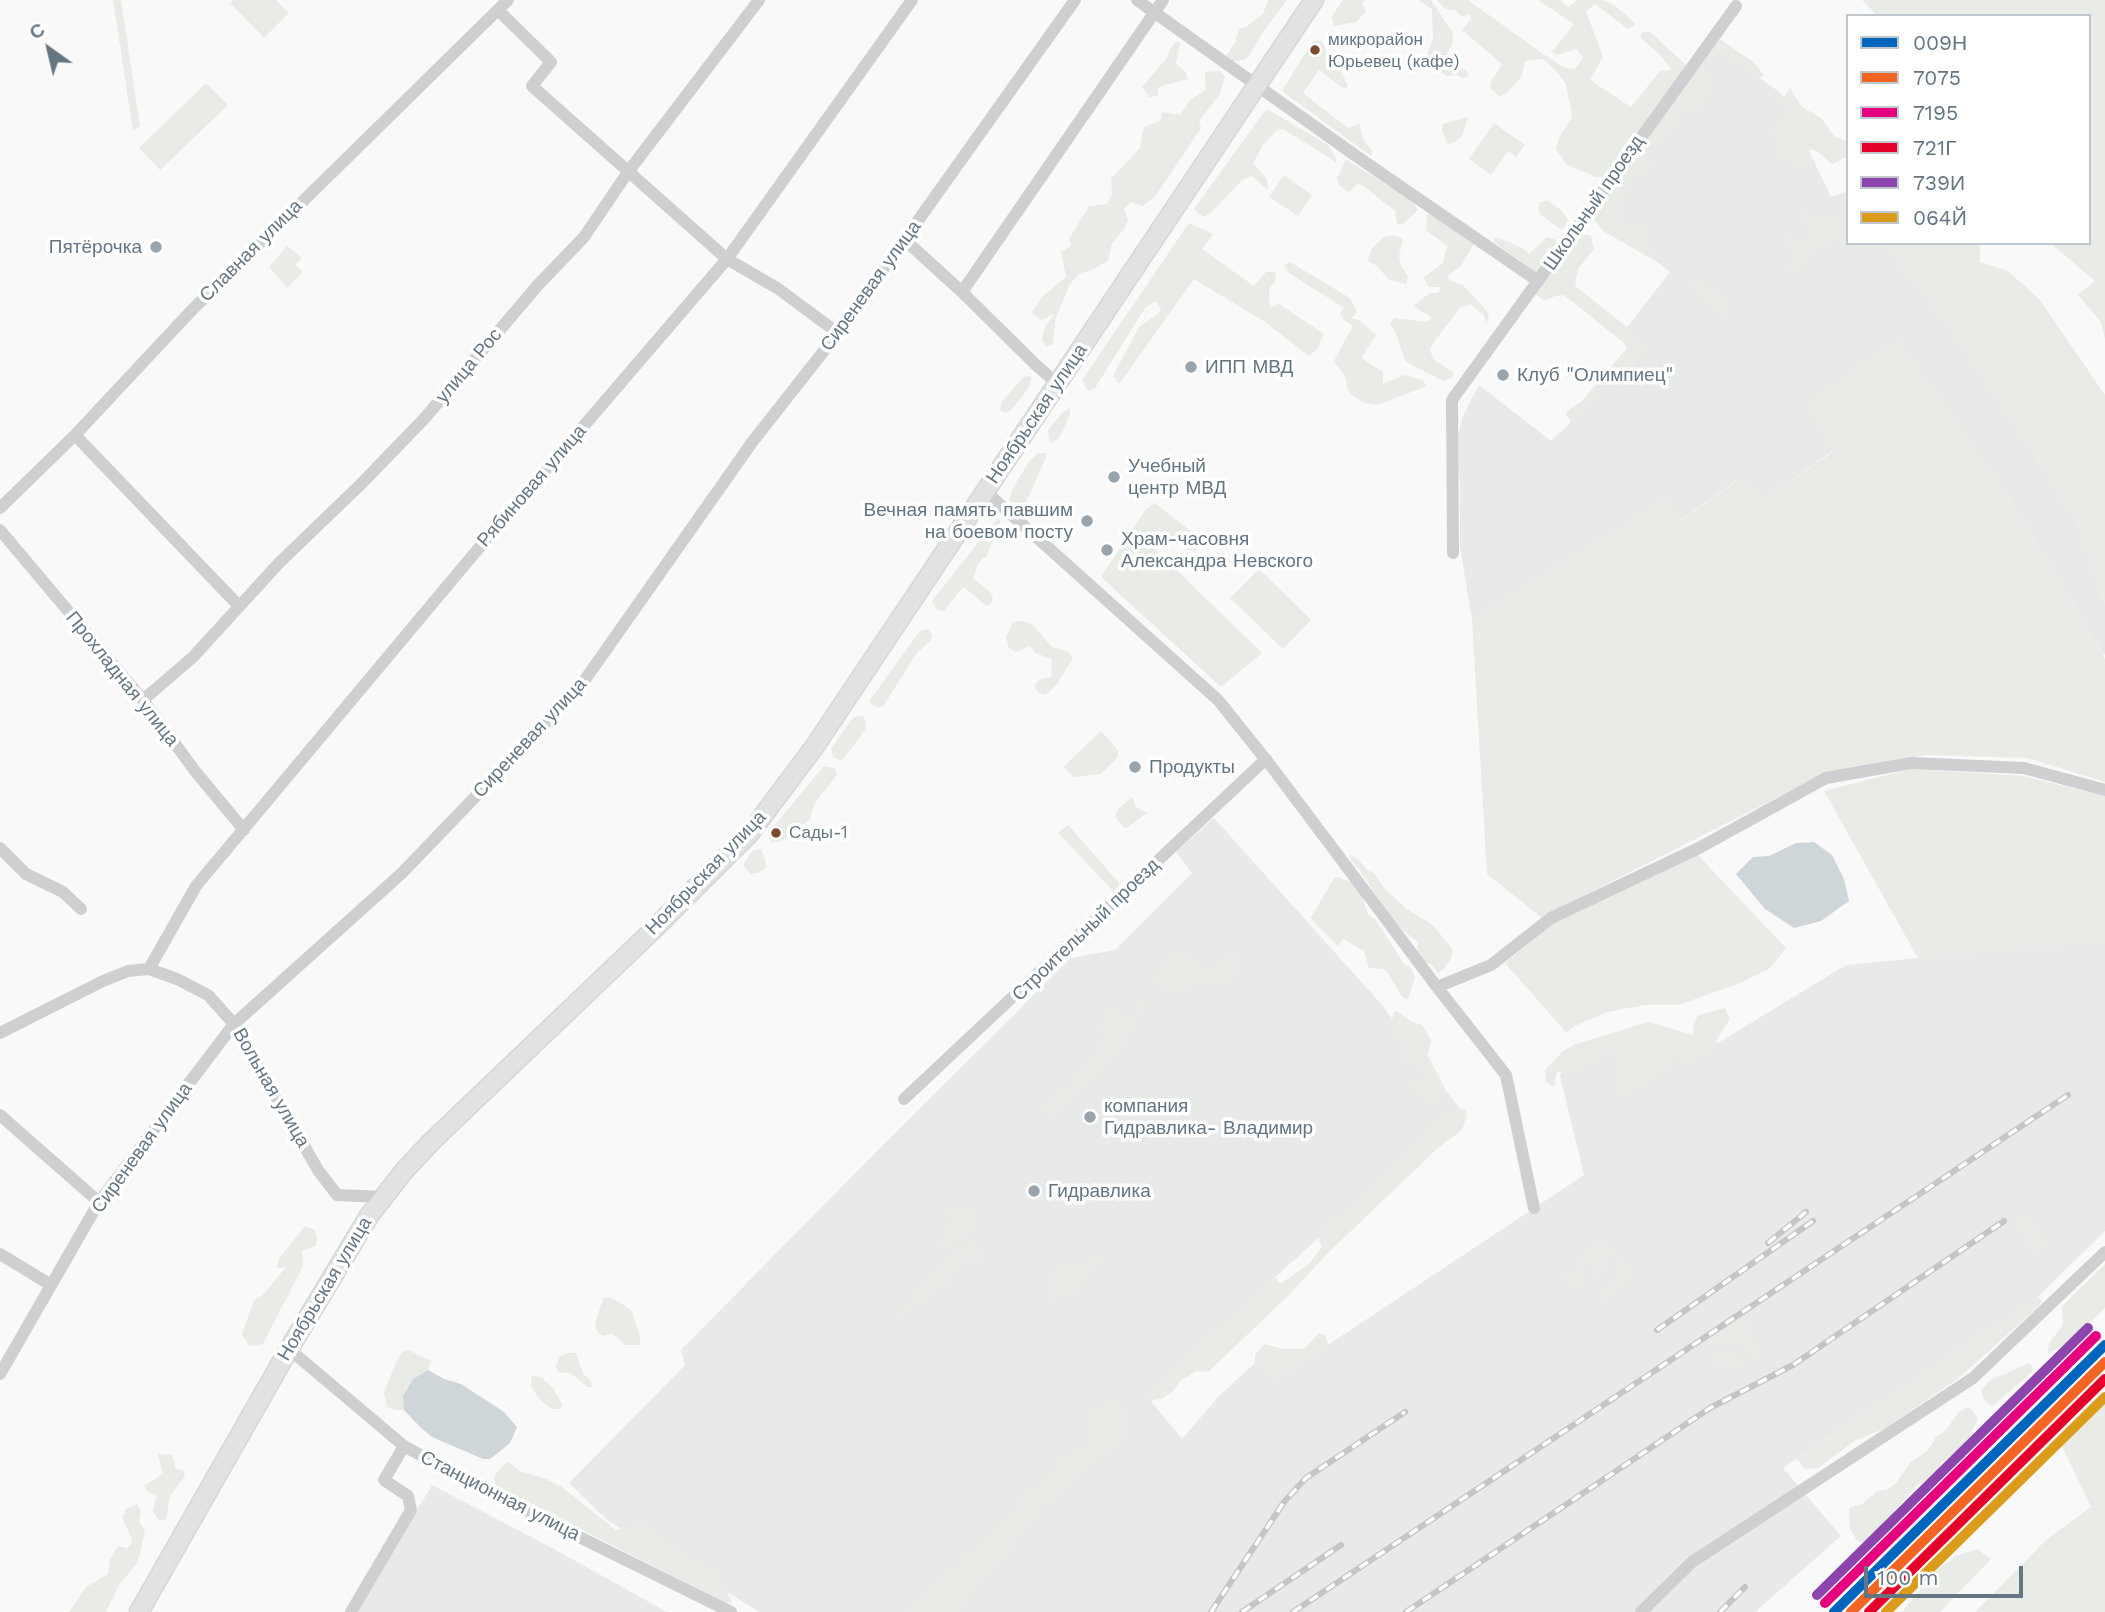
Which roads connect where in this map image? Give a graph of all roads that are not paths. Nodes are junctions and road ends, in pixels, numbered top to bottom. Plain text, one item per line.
1 (508, 0) edge
2 (759, 0) edge
3 (912, 0) edge
4 (1075, 0) edge
5 (1137, 0) edge
6 (1163, 0) edge
7 (1314, 0) edge
8 (1736, 6) dead end
9 (498, 10) junction
10 (1154, 12) junction
11 (1257, 85) junction
12 (628, 172) junction
13 (905, 240) junction
14 (727, 259) junction
15 (1538, 281) junction
16 (962, 292) junction
17 (838, 333) junction
18 (1058, 384) junction
19 (75, 435) junction
20 (985, 491) junction
21 (0, 508) edge
22 (0, 530) edge
23 (1453, 553) dead end
24 (239, 606) junction
25 (143, 700) junction
26 (1266, 759) junction
27 (2105, 790) edge
28 (244, 830) junction
29 (0, 848) edge
30 (81, 909) dead end
31 (149, 969) junction
32 (1437, 987) junction
33 (234, 1024) junction
34 (0, 1033) edge
35 (904, 1099) dead end
36 (0, 1115) edge
37 (383, 1197) junction
38 (99, 1202) junction
39 (1534, 1208) dead end
40 (2105, 1252) edge
41 (0, 1254) edge
42 (51, 1285) junction
43 (289, 1349) junction
44 (0, 1374) edge
45 (404, 1446) junction
46 (139, 1612) edge
47 (351, 1612) edge
48 (731, 1612) edge
49 (1641, 1612) edge

1 - 9 street, Славная улица
2 - 12 street, улица Рос
3 - 14 street, Рябиновая улица
4 - 13 street, Сиреневая улица
5 - 10 street
6 - 10 street
7 - 11 highway, Ноябрьская улица
8 - 15 street, Школьный проезд
9 - 12 street
9 - 19 street, Славная улица
10 - 11 street
10 - 16 street
11 - 15 street
11 - 18 highway, Ноябрьская улица
12 - 14 street
12 - 24 street, улица Рос
13 - 16 street
13 - 17 street, Сиреневая улица
14 - 17 street
14 - 28 street, Рябиновая улица
15 - 23 street, Школьный проезд
16 - 18 street
17 - 33 street, Сиреневая улица
18 - 20 highway, Ноябрьская улица
19 - 21 street, Славная улица
19 - 24 street
20 - 26 street
20 - 37 highway, Ноябрьская улица
22 - 25 street, Прохладная улица
24 - 25 street, улица Рос
25 - 28 street, Прохладная улица
26 - 32 street
26 - 35 street, Строительный проезд
27 - 32 street
28 - 31 street, Рябиновая улица
29 - 30 street
31 - 33 street, Вольная улица
31 - 34 street
32 - 39 street
33 - 37 street, Вольная улица
33 - 38 street, Сиреневая улица
36 - 38 street
37 - 43 highway, Ноябрьская улица
38 - 42 street, Сиреневая улица
40 - 49 street
41 - 42 street
42 - 44 street, Сиреневая улица
43 - 45 street, Станционная улица
43 - 46 highway, Ноябрьская улица
45 - 47 street
45 - 48 street, Станционная улица

